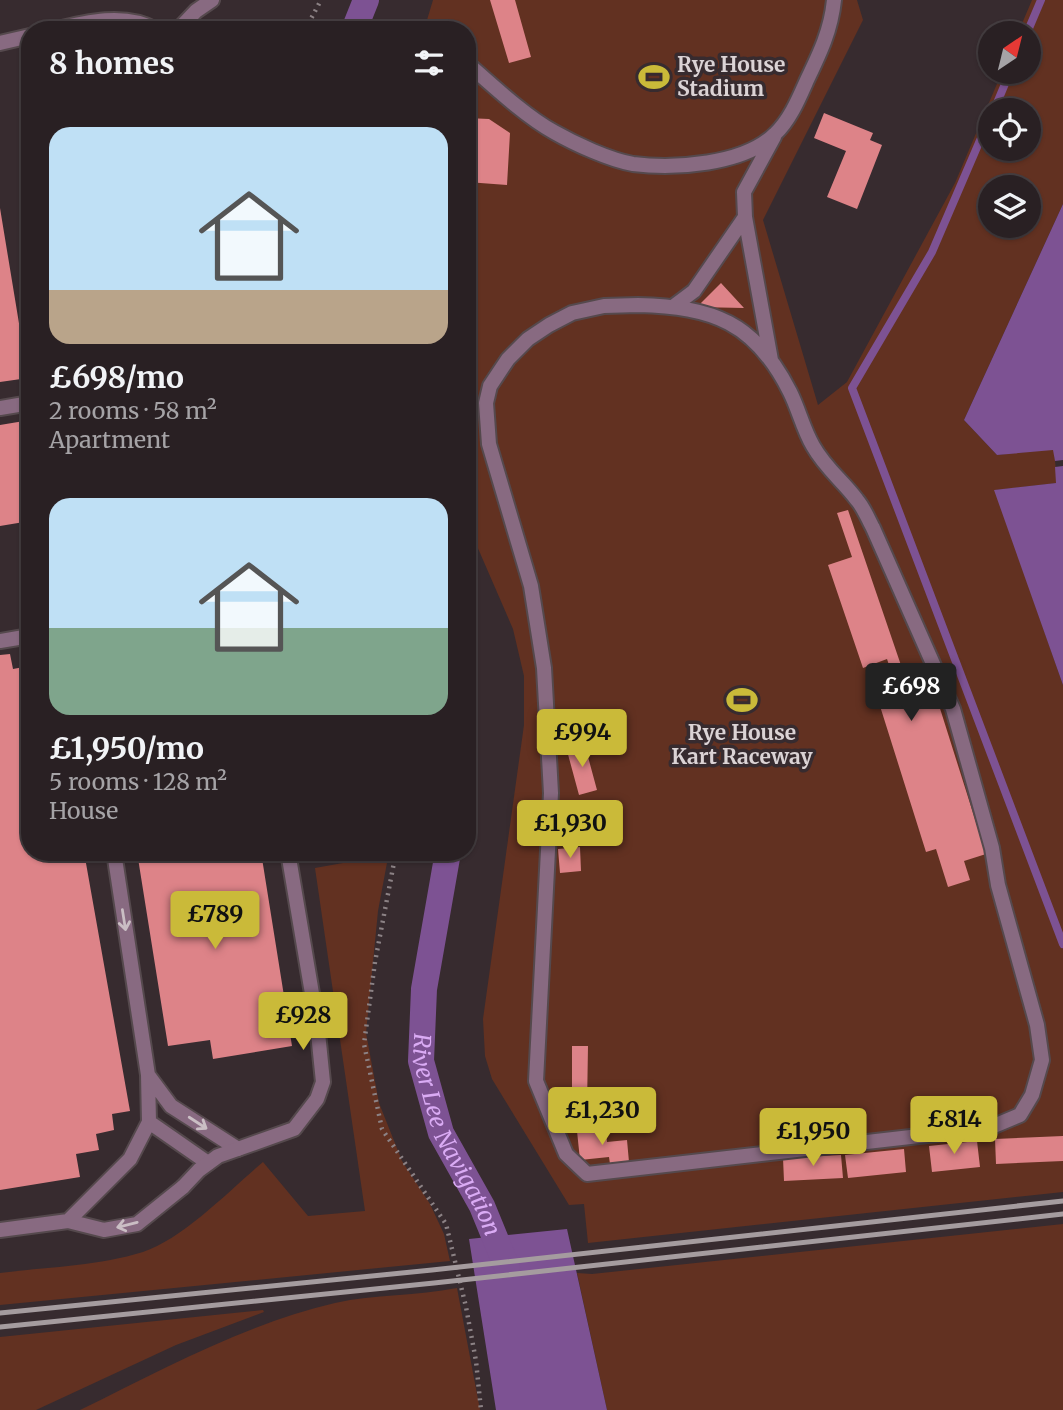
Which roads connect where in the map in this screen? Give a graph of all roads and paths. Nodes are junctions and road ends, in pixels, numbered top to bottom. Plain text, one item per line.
1 (212, 0) edge
2 (321, 0) edge
3 (834, 0) edge
4 (104, 21) edge
5 (128, 21) edge
6 (187, 21) edge
7 (310, 21) edge
8 (21, 38) edge
9 (0, 43) edge
10 (476, 71) edge
11 (774, 135) junction
12 (745, 217) junction
13 (674, 306) junction
14 (772, 364) junction
15 (21, 404) edge
16 (0, 408) edge
17 (21, 638) edge
18 (0, 641) edge
19 (115, 861) edge
20 (290, 861) edge
21 (394, 861) edge
22 (148, 1075) junction
23 (149, 1122) junction
24 (237, 1149) junction
25 (208, 1163) junction
26 (68, 1221) junction
27 (0, 1230) edge
28 (481, 1410) edge

1 - 6 street
2 - 7 path
3 - 11 street
4 - 5 street
8 - 9 street
10 - 11 street
11 - 12 street
12 - 13 street
12 - 14 street
13 - 14 street
13 - 14 street
15 - 16 street
17 - 18 street
19 -> 22 street
20 - 24 street
21 - 28 path
22 - 23 street
22 -> 24 street
23 - 25 street
23 - 26 street
24 - 25 street
25 -> 26 street
26 - 27 street

